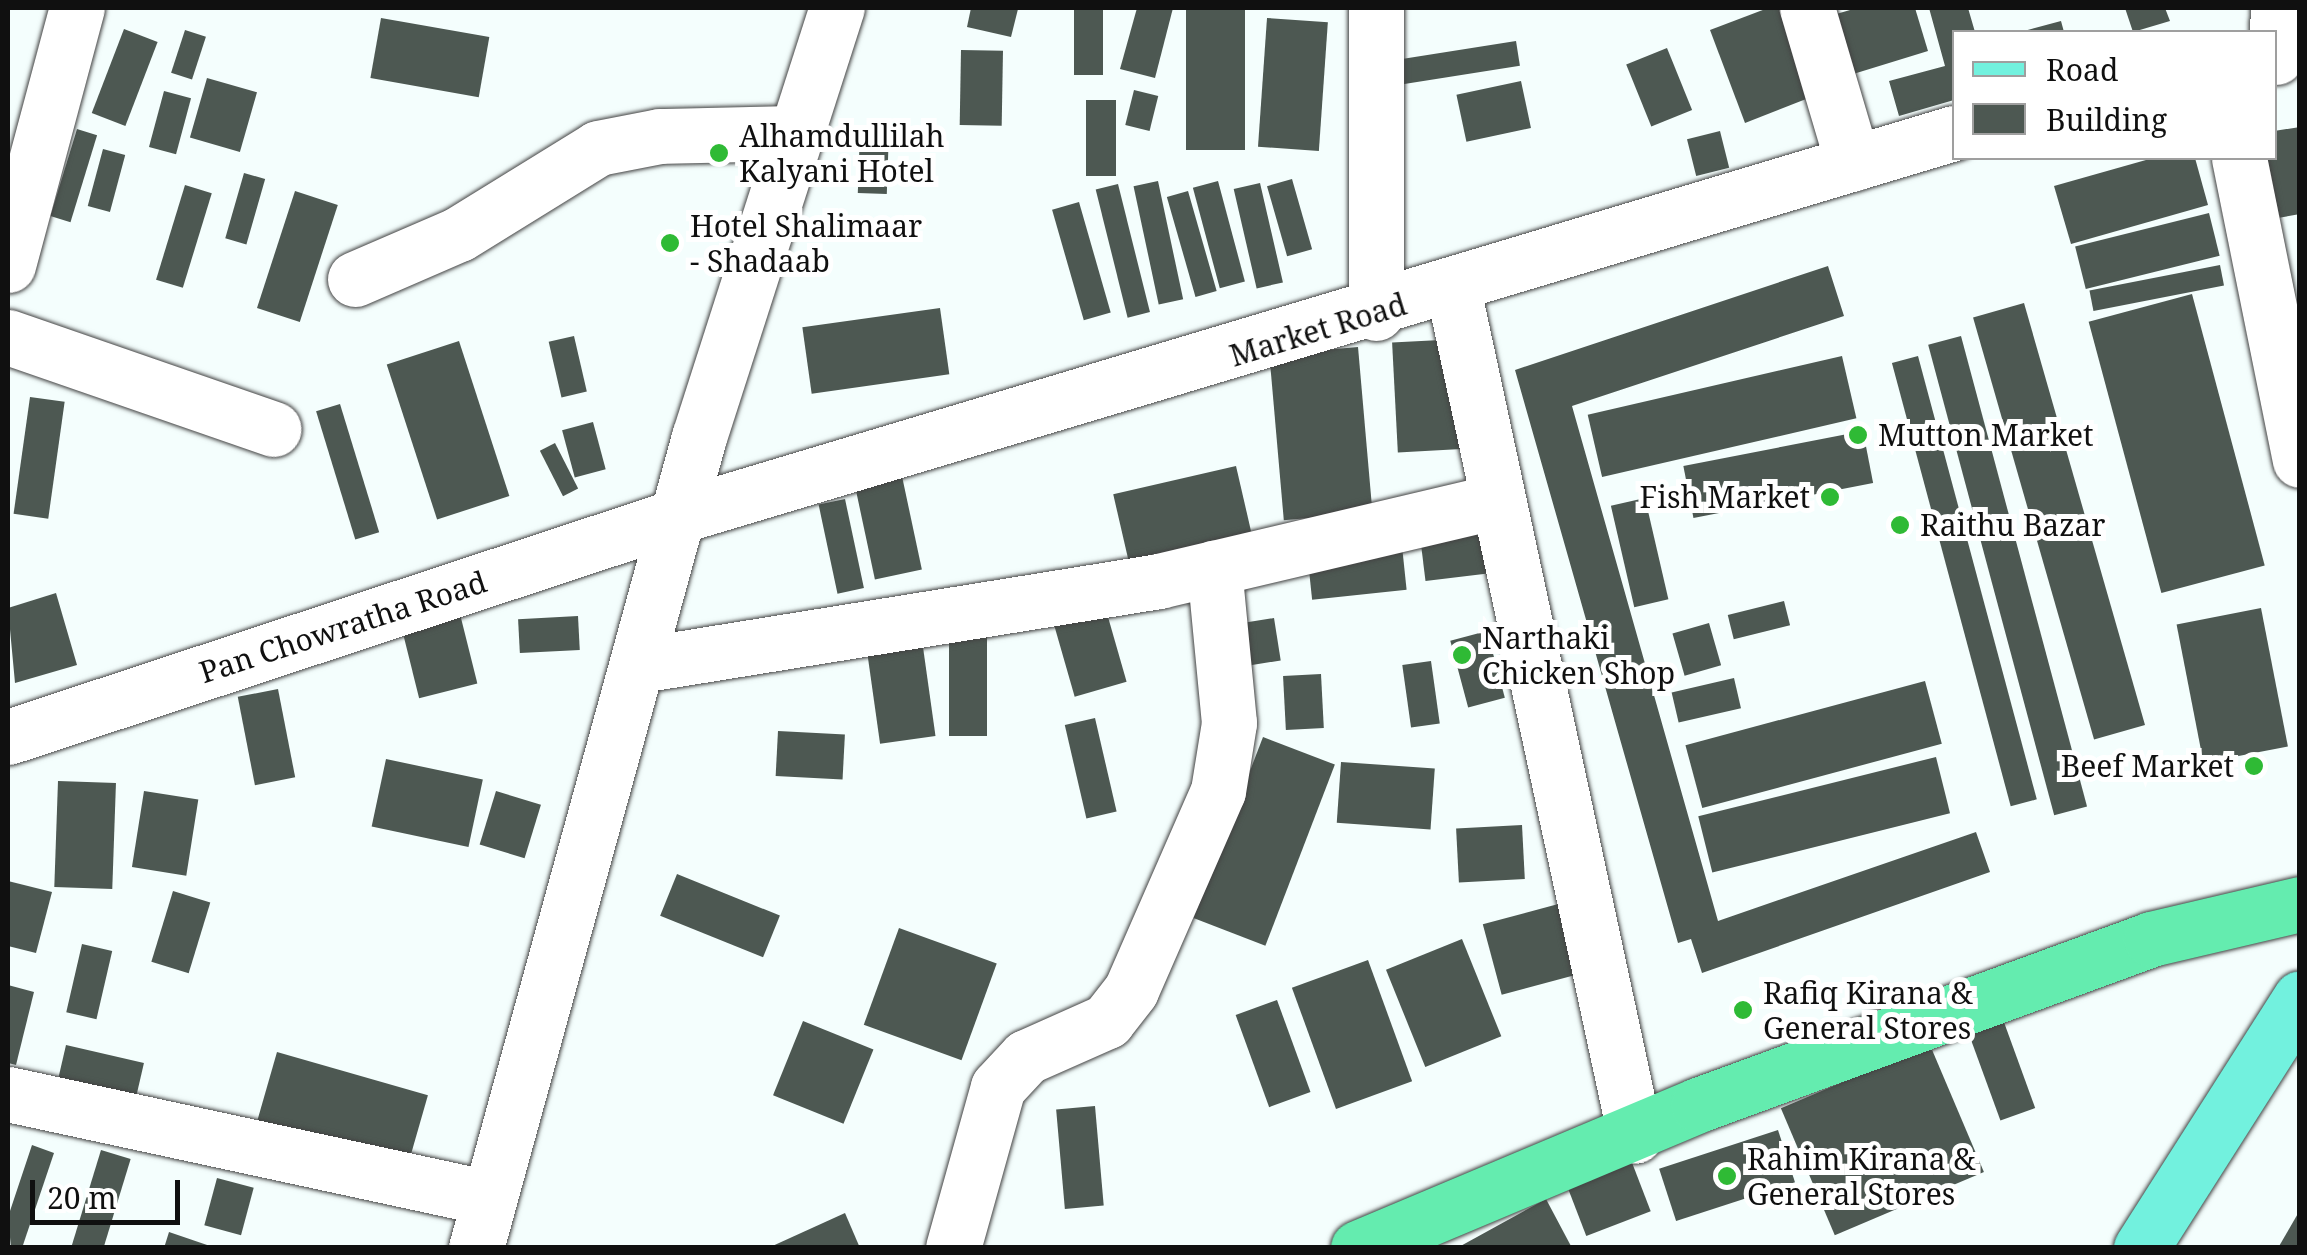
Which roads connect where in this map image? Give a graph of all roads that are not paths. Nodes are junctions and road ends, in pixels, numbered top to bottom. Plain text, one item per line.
1 (78, 8) edge
2 (838, 8) edge
3 (1376, 8) edge
4 (1807, 8) edge
5 (797, 132) junction
6 (1952, 135) edge
7 (2239, 160) edge
8 (1853, 163) junction
9 (10, 248) edge
10 (355, 279) dead end
11 (1453, 289) junction
12 (1376, 313) junction
13 (8, 336) edge
14 (272, 430) dead end
15 (2300, 460) edge
16 (1492, 502) junction
17 (678, 516) junction
18 (1214, 568) junction
19 (640, 665) junction
20 (8, 738) edge
21 (2300, 904) edge
22 (2300, 998) edge
23 (8, 1094) edge
24 (1635, 1136) junction
25 (480, 1222) edge
26 (953, 1248) edge
27 (1358, 1248) edge
28 (2141, 1248) edge

1 - 9 street
2 - 5 street
3 - 12 street
4 - 8 street
5 - 10 street
5 - 17 street
6 - 8 street, Market Road
7 - 15 street
8 - 11 street, Market Road
11 - 12 street, Market Road
11 - 16 street
12 - 17 street, Market Road
13 - 14 street
16 - 18 street
16 - 24 street
17 - 19 street
17 - 20 street, Pan Chowratha Road
18 - 19 street
18 - 26 street
19 - 25 street
21 - 24 highway
22 - 28 main road
23 - 25 street
24 - 27 highway

